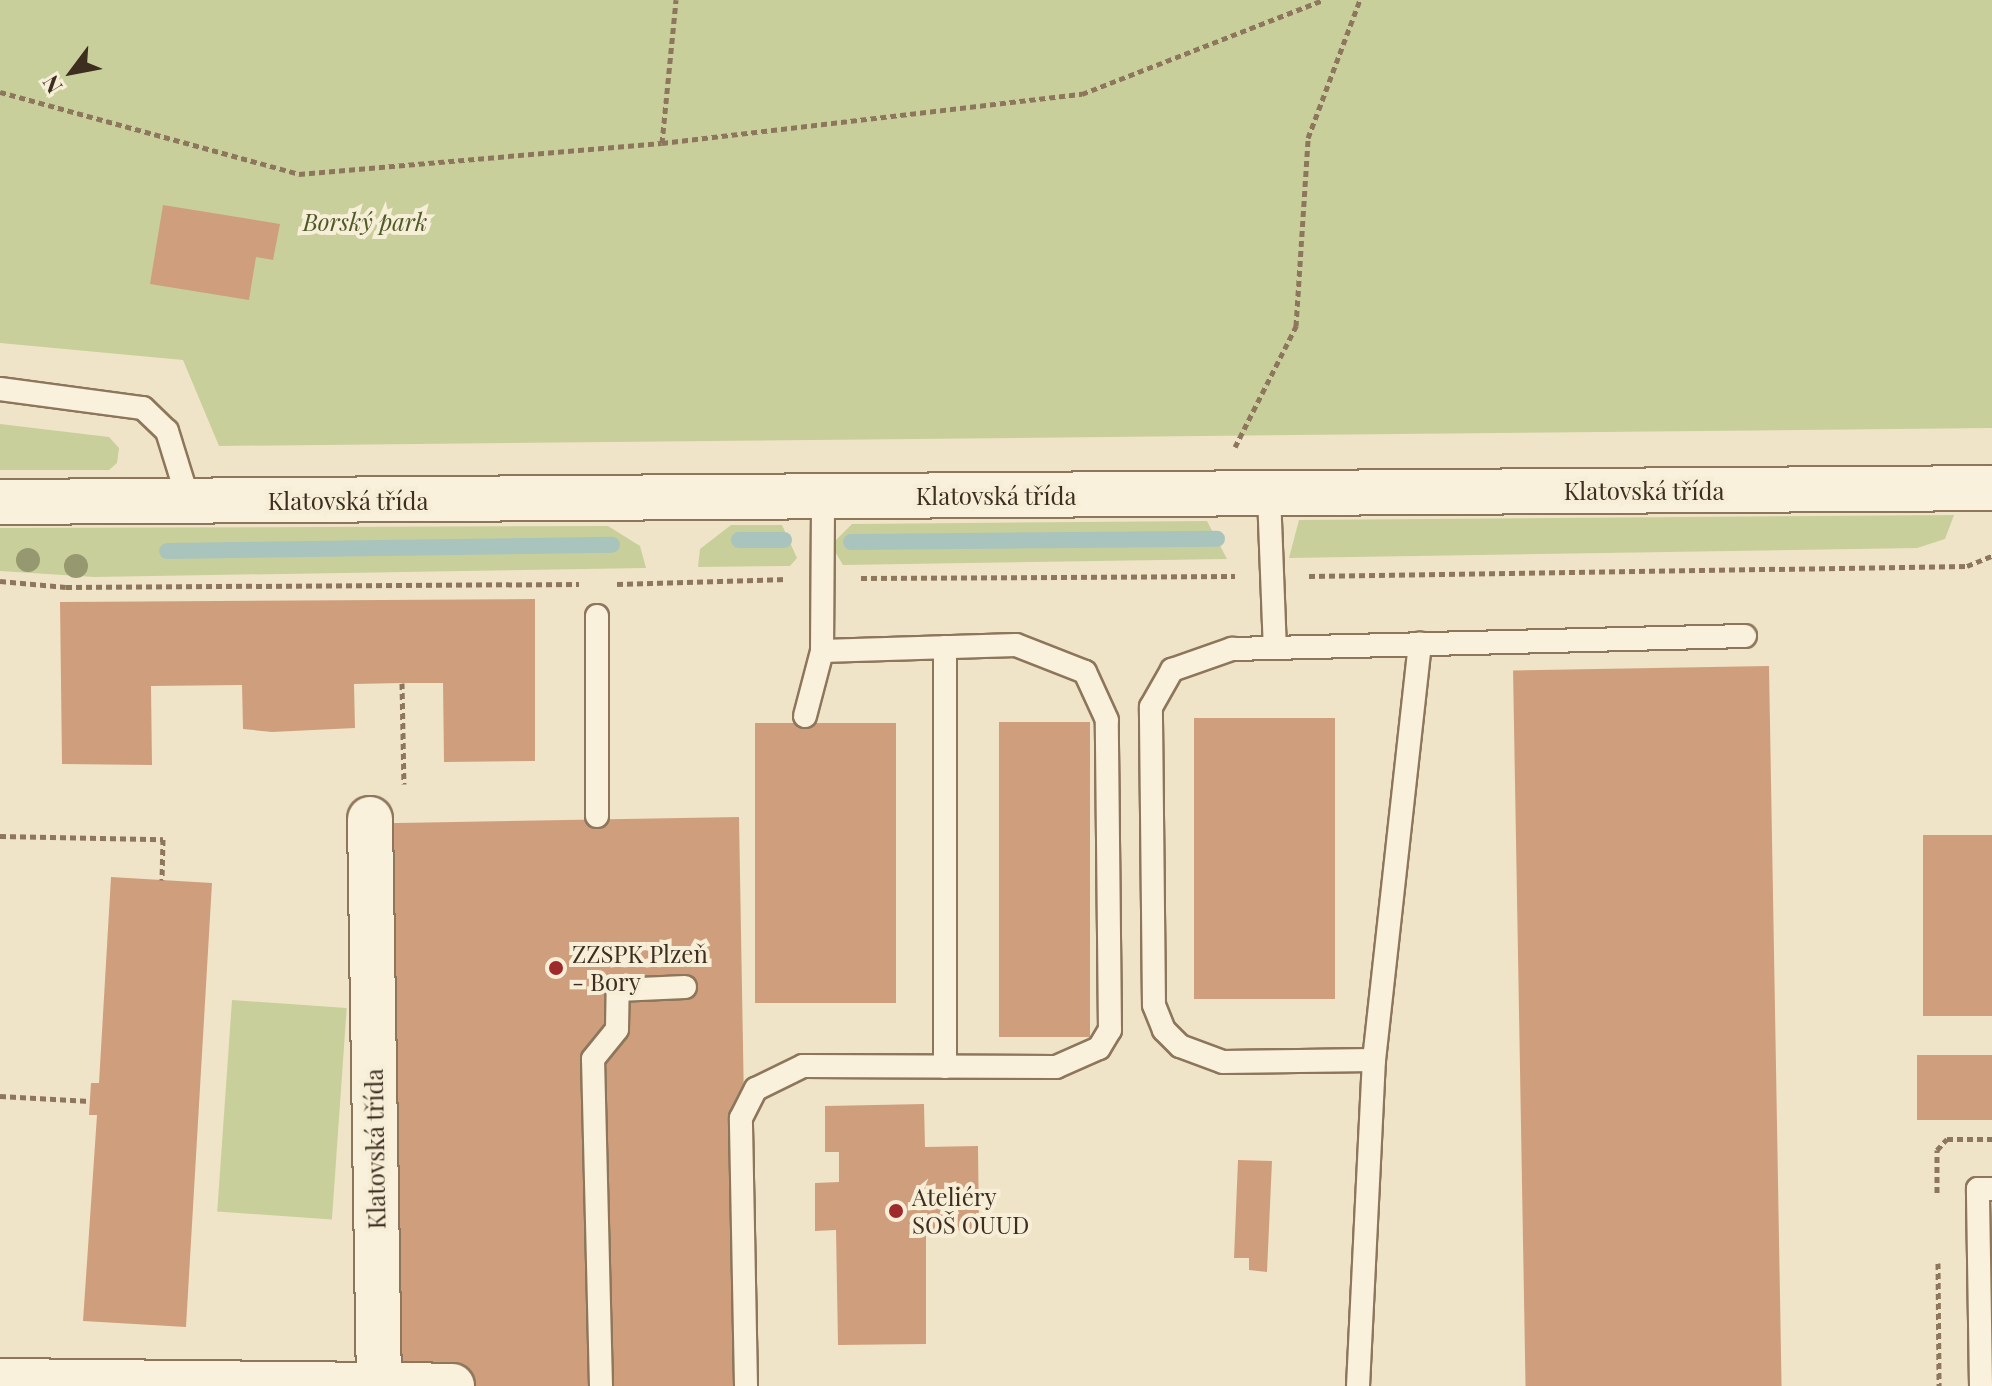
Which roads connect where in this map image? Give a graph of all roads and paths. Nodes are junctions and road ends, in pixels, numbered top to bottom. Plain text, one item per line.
1 (676, 0) edge
2 (1323, 0) edge
3 (1360, 0) edge
4 (0, 92) edge
5 (662, 143) junction
6 (0, 389) edge
7 (1992, 488) edge
8 (1211, 494) junction
9 (1269, 495) junction
10 (823, 498) junction
11 (0, 502) edge
12 (189, 502) junction
13 (1992, 556) edge
14 (1271, 576) junction
15 (820, 578) junction
16 (0, 581) edge
17 (583, 584) dead end
18 (599, 584) dead end
19 (597, 616) dead end
20 (1745, 636) dead end
21 (1420, 644) junction
22 (945, 647) junction
23 (1275, 648) junction
24 (822, 651) junction
25 (402, 683) dead end
26 (805, 716) dead end
27 (403, 723) dead end
28 (597, 816) dead end
29 (370, 819) dead end
30 (0, 836) edge
31 (162, 880) dead end
32 (685, 987) dead end
33 (1374, 1060) junction
34 (945, 1067) junction
35 (0, 1096) edge
36 (90, 1101) dead end
37 (1992, 1189) edge
38 (0, 1381) edge
39 (379, 1384) edge
40 (452, 1386) edge
41 (601, 1386) edge
42 (746, 1386) edge
43 (1358, 1386) edge
44 (1981, 1386) edge

1 - 5 path
2 - 5 path
3 - 8 path
4 - 5 path
6 - 12 lane
7 - 9 main road, Klatovská třída
8 - 9 main road, Klatovská třída
8 - 10 main road, Klatovská třída
9 - 14 lane
10 - 12 main road, Klatovská třída
10 - 15 lane
11 - 12 main road, Klatovská třída
13 - 14 path
14 - 15 path
14 - 23 lane
15 - 18 path
15 - 24 lane
16 - 17 path
19 - 28 lane
20 - 21 lane
21 - 23 lane
21 - 33 lane
22 - 24 lane
22 - 34 lane
22 - 34 lane
23 - 33 lane
24 - 26 lane
25 - 27 path
29 - 39 main road, Klatovská třída
30 - 31 path
32 - 41 lane
33 - 43 lane
34 - 42 lane
35 - 36 path
37 - 44 lane
38 - 39 main road
39 - 40 main road

